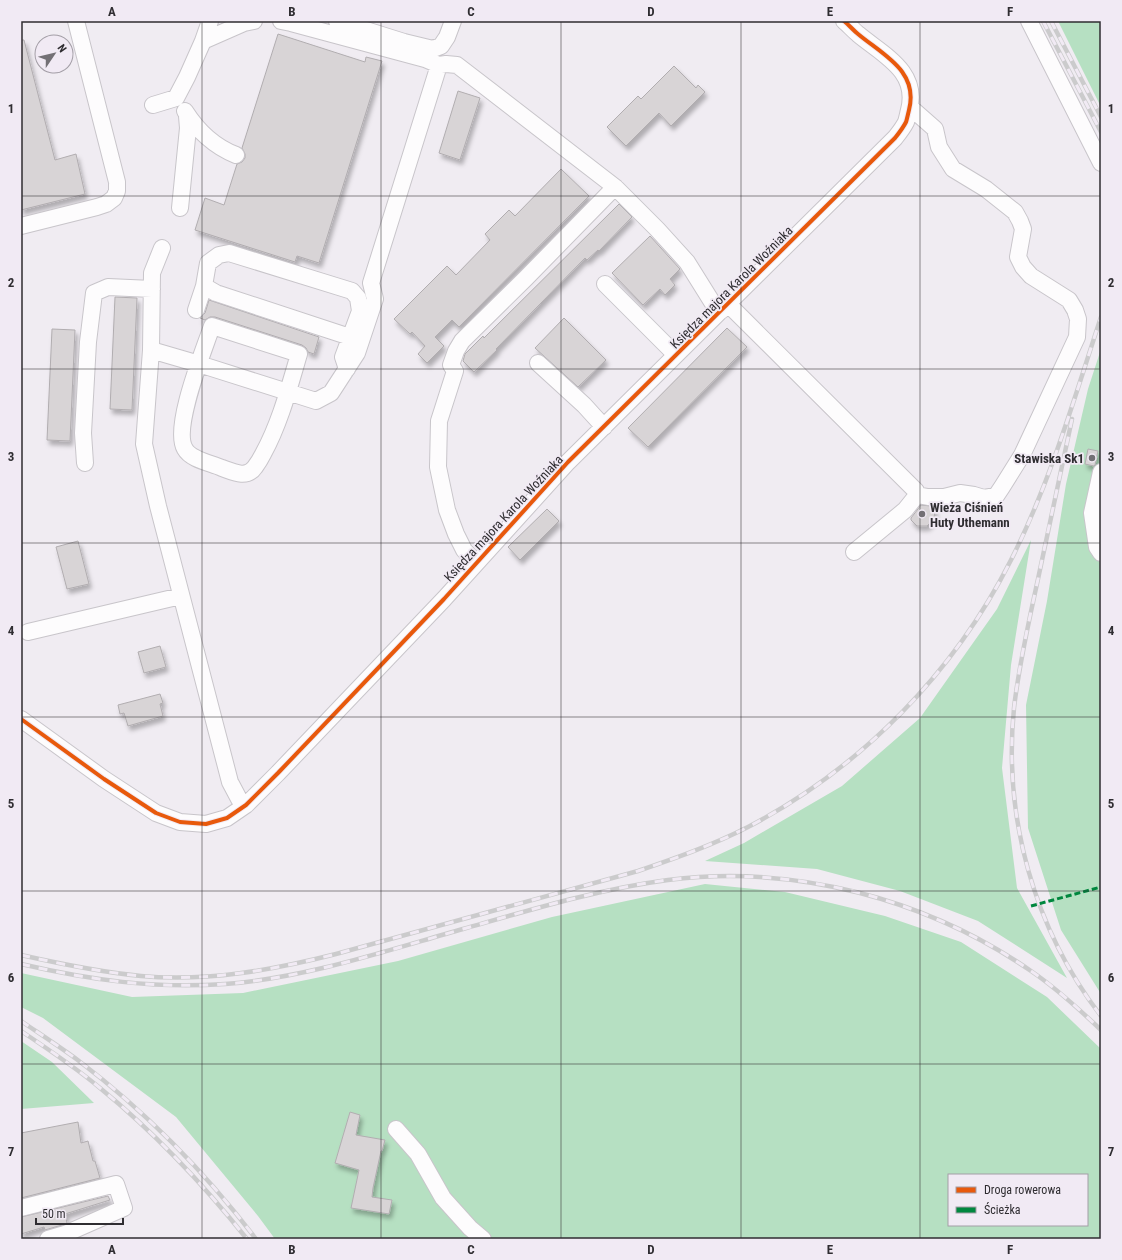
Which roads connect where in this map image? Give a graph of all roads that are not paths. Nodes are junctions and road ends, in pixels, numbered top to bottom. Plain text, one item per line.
1 (76, 21) edge
2 (210, 21) edge
3 (281, 21) edge
4 (338, 21) edge
5 (453, 21) edge
6 (844, 21) edge
7 (1029, 21) edge
8 (247, 22) edge
9 (203, 41) junction
10 (439, 65) junction
11 (176, 98) junction
12 (154, 105) dead end
13 (910, 107) junction
14 (187, 116) junction
15 (236, 155) dead end
16 (1101, 163) edge
17 (615, 187) junction
18 (180, 208) dead end
19 (21, 226) edge
20 (162, 248) dead end
21 (604, 284) dead end
22 (204, 286) junction
23 (152, 289) junction
24 (724, 307) junction
25 (196, 310) dead end
26 (350, 337) junction
27 (151, 350) junction
28 (676, 355) junction
29 (538, 363) dead end
30 (199, 364) junction
31 (347, 369) junction
32 (287, 392) junction
33 (604, 427) junction
34 (85, 463) dead end
35 (1101, 472) edge
36 (917, 495) junction
37 (854, 552) dead end
38 (1101, 553) edge
39 (476, 563) junction
40 (181, 596) junction
41 (28, 632) dead end
42 (21, 719) edge
43 (246, 805) junction
44 (396, 1129) dead end
45 (21, 1208) edge
46 (48, 1239) edge
47 (483, 1239) edge

1 - 19 street
2 - 9 street
3 - 10 street
4 - 5 street
6 - 13 street, Księdza majora Karola Woźniaka
7 - 16 street
8 - 9 street
9 - 11 street
10 - 17 street
10 - 31 street
11 - 12 street
11 - 14 street
13 - 24 street, Księdza majora Karola Woźniaka
13 - 36 street
14 - 15 street
14 - 18 street
17 - 24 street
17 - 39 street
20 - 23 street
21 - 28 street
22 - 25 street
22 - 26 street
22 - 26 street
23 - 27 street
23 - 34 street
24 - 28 street, Księdza majora Karola Woźniaka
24 - 36 street
26 - 31 street
27 - 30 street
27 - 40 street
28 - 33 street, Księdza majora Karola Woźniaka
29 - 33 street
30 - 32 street
30 - 32 street
30 - 32 street
31 - 32 street
33 - 39 street, Księdza majora Karola Woźniaka
35 - 38 street
36 - 37 street
39 - 43 street, Księdza majora Karola Woźniaka
40 - 41 street
40 - 43 street
42 - 43 street, Księdza majora Karola Woźniaka
44 - 47 street
45 - 46 street

